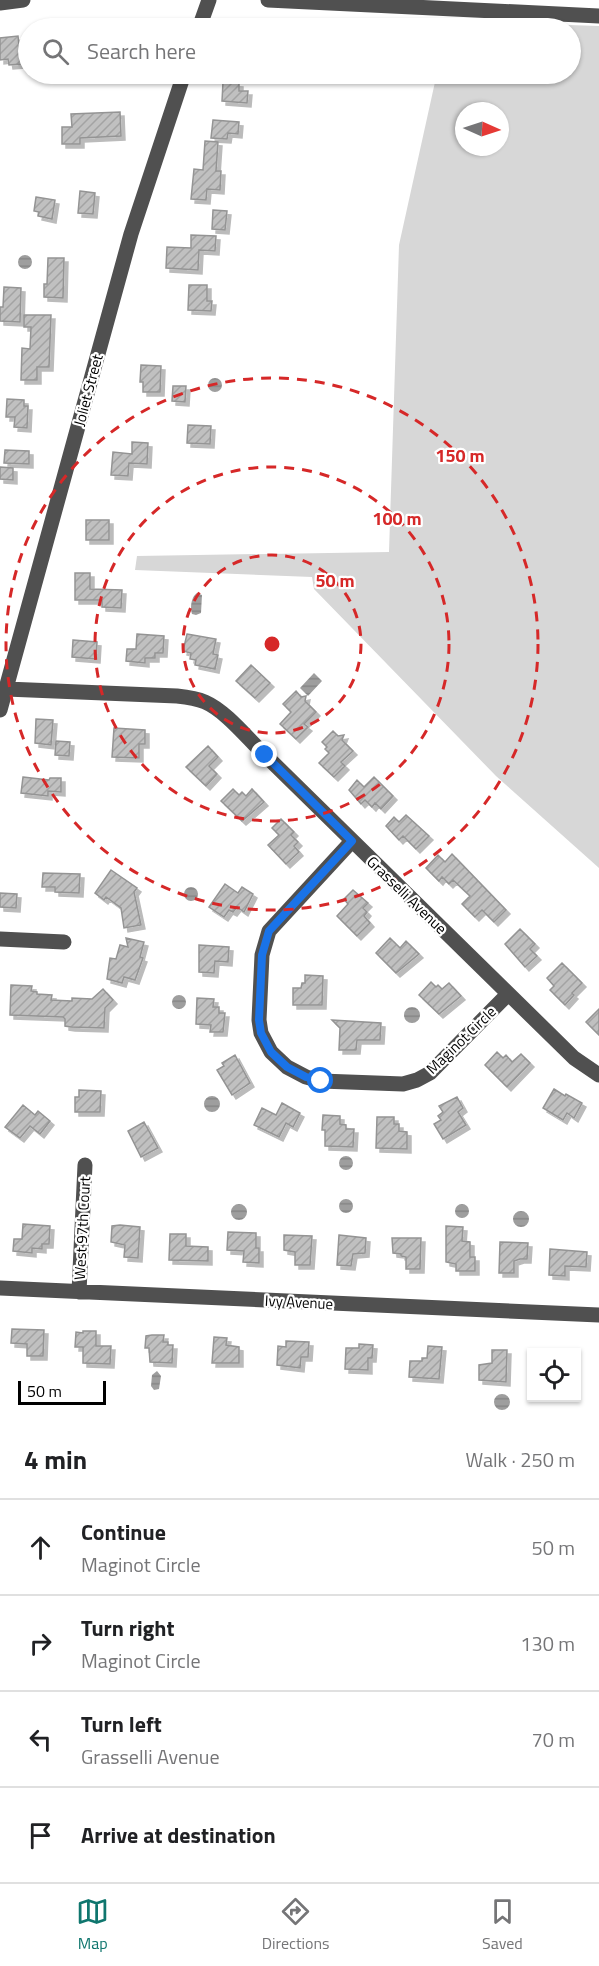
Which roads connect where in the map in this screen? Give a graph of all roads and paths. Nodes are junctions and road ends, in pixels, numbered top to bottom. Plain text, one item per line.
1 (23, 0) edge
2 (209, 0) edge
3 (268, 0) edge
4 (0, 3) edge
5 (599, 16) edge
6 (203, 18) edge
7 (181, 84) edge
8 (6, 689) junction
9 (0, 710) edge
10 (352, 841) junction
11 (0, 939) edge
12 (64, 942) dead end
13 (508, 994) junction
14 (599, 1075) edge
15 (85, 1165) dead end
16 (0, 1288) edge
17 (79, 1292) junction
18 (599, 1315) edge

1 - 4 street
2 - 6 street
3 - 5 street
7 - 8 street, Joliet Street
8 - 9 street, Joliet Street
8 - 10 street, Grasselli Avenue
10 - 13 street, Grasselli Avenue
10 - 13 street, Maginot Circle
11 - 12 street
13 - 14 street, Grasselli Avenue
15 - 17 street, West 97th Court
16 - 17 street, Ivy Avenue
17 - 18 street, Ivy Avenue

